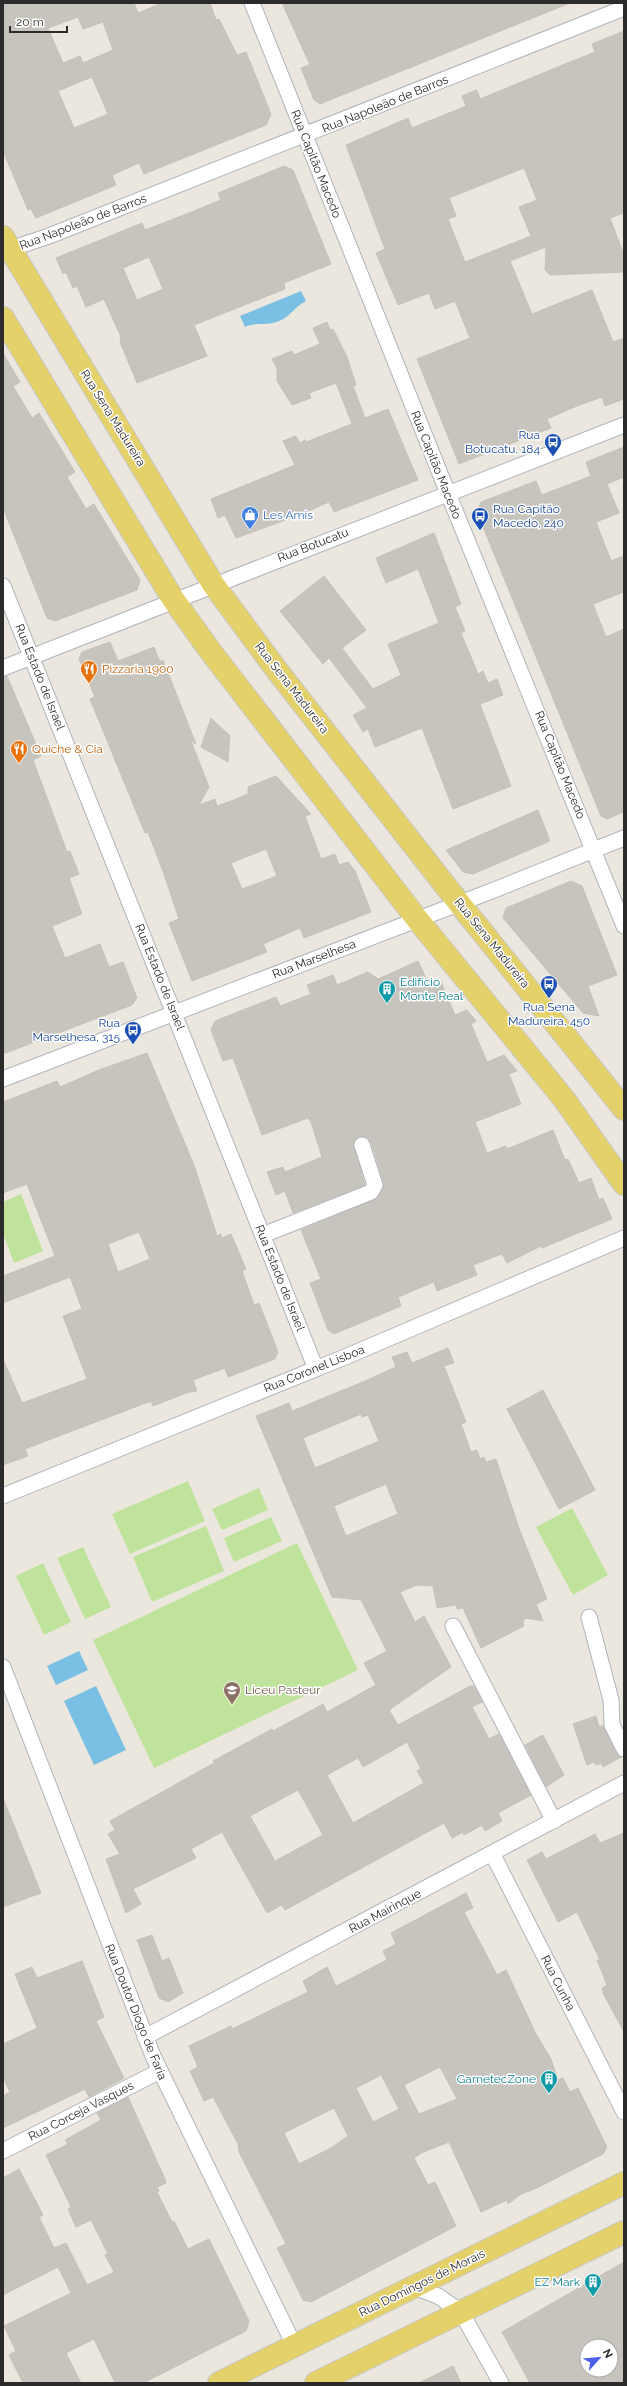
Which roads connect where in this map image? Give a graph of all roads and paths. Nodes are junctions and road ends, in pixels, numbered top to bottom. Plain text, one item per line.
1 (252, 3) edge
2 (624, 8) edge
3 (304, 136) junction
4 (6, 243) edge
5 (3, 318) edge
6 (624, 424) edge
7 (448, 494) junction
8 (213, 584) junction
9 (3, 586) edge
10 (173, 599) junction
11 (32, 656) junction
12 (3, 668) edge
13 (624, 838) edge
14 (594, 849) junction
15 (459, 903) junction
16 (417, 919) junction
17 (624, 926) edge
18 (174, 1012) junction
19 (3, 1079) edge
20 (624, 1109) edge
21 (362, 1146) dead end
22 (624, 1184) edge
23 (263, 1235) junction
24 (624, 1238) edge
25 (316, 1369) junction
26 (3, 1496) edge
27 (589, 1617) dead end
28 (453, 1626) dead end
29 (3, 1668) edge
30 (624, 1749) edge
31 (624, 1783) edge
32 (554, 1821) junction
33 (493, 1854) junction
34 (145, 2037) junction
35 (160, 2071) junction
36 (624, 2112) edge
37 (3, 2151) edge
38 (624, 2183) edge
39 (624, 2232) edge
40 (414, 2286) junction
41 (461, 2312) junction
42 (294, 2345) junction
43 (220, 2383) edge
44 (316, 2383) edge
45 (501, 2383) edge

1 - 3 street, Rua Capitão Macedo
2 - 3 street, Rua Napoleão de Barros
3 - 4 street, Rua Napoleão de Barros
3 - 7 street, Rua Capitão Macedo
4 - 8 main road, Rua Sena Madureira
5 - 10 main road
6 - 7 street, Rua Botucatu
7 - 8 street, Rua Botucatu
7 - 14 street, Rua Capitão Macedo
8 - 10 street, Rua Botucatu
8 - 15 main road, Rua Sena Madureira
9 - 11 street, Rua Estado de Israel
10 - 11 street, Rua Botucatu
10 - 16 main road
11 - 12 street, Rua Botucatu
11 - 18 street, Rua Estado de Israel
13 - 14 street, Rua Marselhesa
14 - 15 street, Rua Marselhesa
14 - 17 street, Rua Capitão Macedo
15 - 16 street, Rua Marselhesa
15 - 20 main road, Rua Sena Madureira
16 - 18 street, Rua Marselhesa
16 - 22 main road
18 - 19 street, Rua Marselhesa
18 - 23 street, Rua Estado de Israel
21 - 23 street
23 - 25 street, Rua Estado de Israel
24 - 25 street, Rua Coronel Lisboa
25 - 26 street, Rua Coronel Lisboa
27 - 30 street
28 - 32 street
29 - 34 street, Rua Doutor Diogo de Faria
31 - 32 street, Rua Mairinque
32 - 33 street, Rua Mairinque
33 - 34 street, Rua Mairinque
33 - 36 street, Rua Cunha
34 - 35 street, Rua Doutor Diogo de Faria
35 - 37 street, Rua Corceja Vasques
35 - 42 street, Rua Doutor Diogo de Faria
38 - 40 main road, Rua Domingos de Morais
39 - 41 main road
40 - 41 street
40 - 42 main road, Rua Domingos de Morais
41 - 44 main road
41 - 45 street
42 - 43 main road, Rua Domingos de Morais

